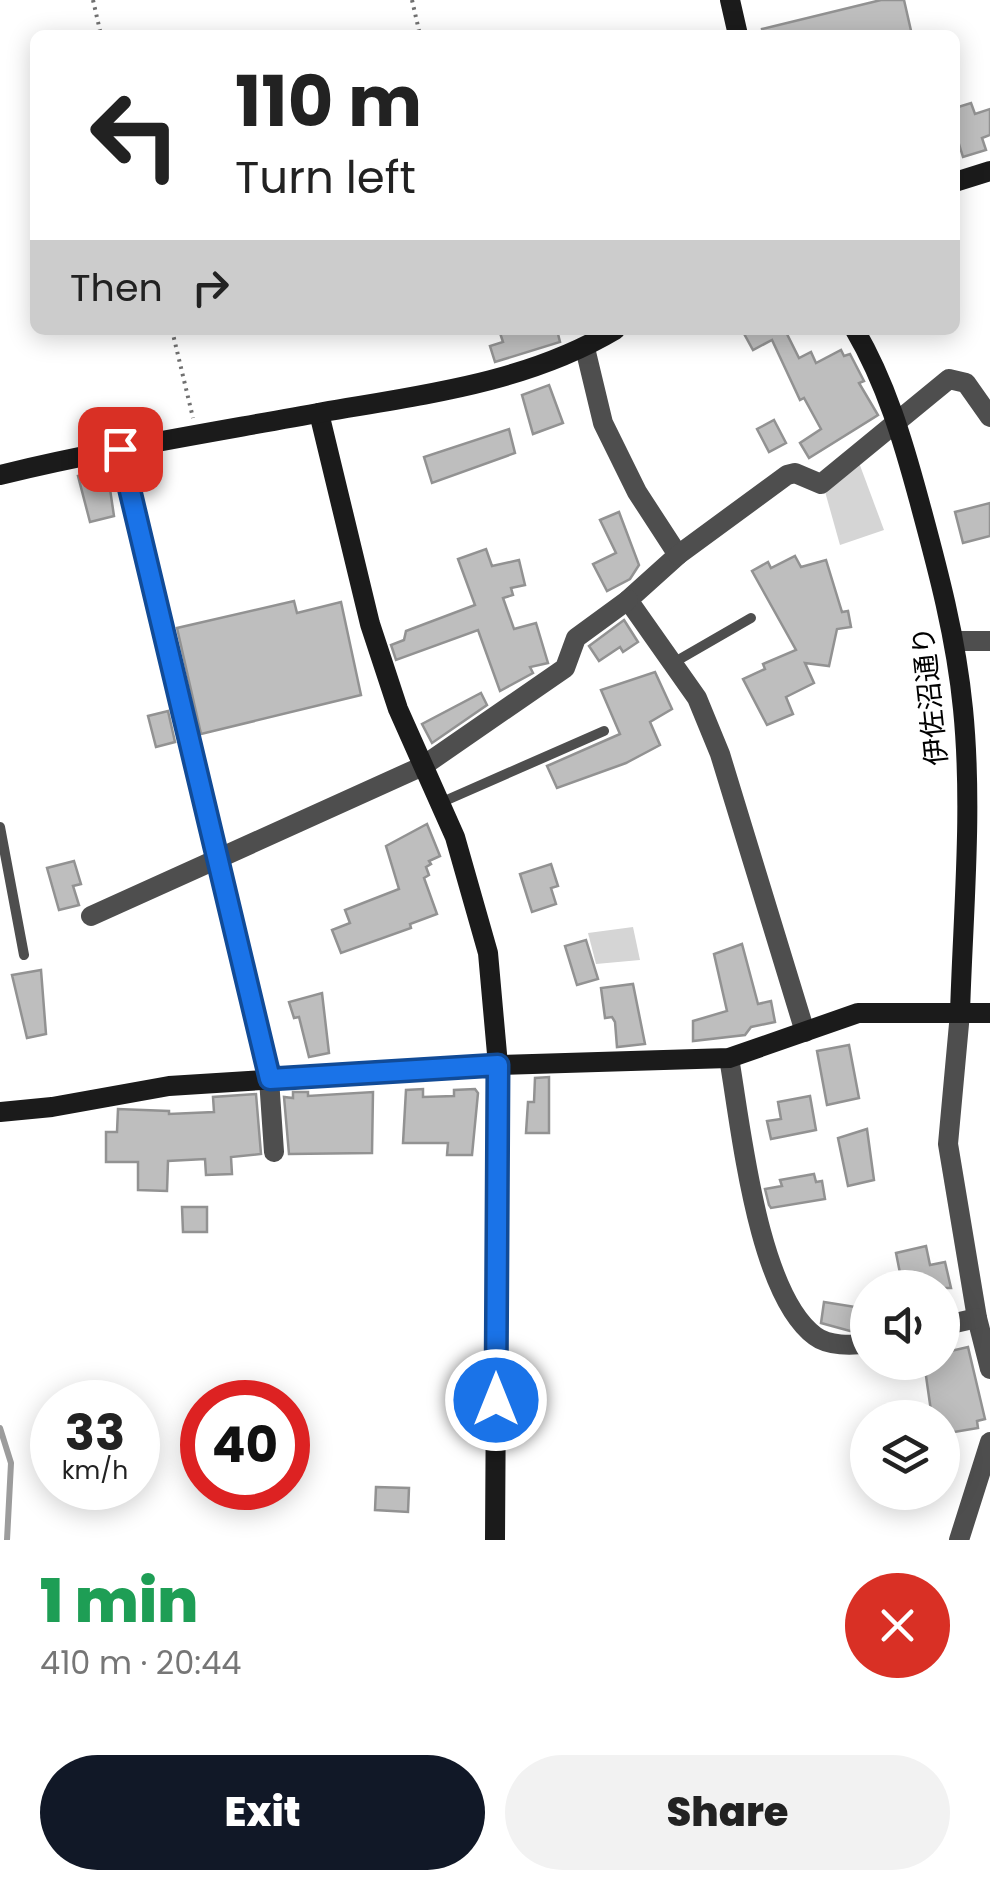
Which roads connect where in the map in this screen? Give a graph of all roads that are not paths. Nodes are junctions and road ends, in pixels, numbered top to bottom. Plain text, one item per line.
1 (730, 0) edge
2 (737, 30) edge
3 (990, 171) edge
4 (960, 180) edge
5 (606, 335) edge
6 (858, 335) edge
7 (585, 348) junction
8 (320, 413) junction
9 (990, 417) edge
10 (897, 422) junction
11 (120, 449) junction
12 (0, 476) edge
13 (678, 554) junction
14 (628, 600) junction
15 (751, 618) dead end
16 (990, 640) edge
17 (954, 641) junction
18 (672, 664) junction
19 (604, 731) dead end
20 (424, 766) junction
21 (440, 803) junction
22 (0, 827) edge
23 (215, 860) junction
24 (92, 916) dead end
25 (24, 955) dead end
26 (960, 1013) junction
27 (990, 1013) edge
28 (806, 1032) junction
29 (728, 1058) junction
30 (498, 1065) junction
31 (270, 1079) junction
32 (0, 1112) edge
33 (274, 1152) dead end
34 (977, 1318) junction
35 (960, 1322) edge
36 (850, 1344) edge
37 (990, 1369) edge
38 (990, 1442) edge
39 (495, 1540) edge
40 (960, 1540) edge

1 - 2 street
3 - 4 street
5 - 7 street
6 - 10 street, 伊佐沼通り
7 - 8 street
7 - 13 street
8 - 11 street
8 - 20 street
9 - 10 street
10 - 13 street
10 - 17 street, 伊佐沼通り
11 - 12 street
11 - 23 street
13 - 14 street
14 - 18 street
14 - 20 street
15 - 18 lane
16 - 17 street
17 - 26 street, 伊佐沼通り
18 - 28 street
19 - 21 lane
20 - 21 street
20 - 23 street
21 - 30 street
22 - 25 lane
23 - 24 street
23 - 31 street
26 - 27 street
26 - 28 street
26 - 34 street
28 - 29 street
29 - 30 street
29 - 36 street
30 - 31 street
30 - 39 street
31 - 32 street
31 - 33 street
34 - 35 street
34 - 37 street
38 - 40 street

